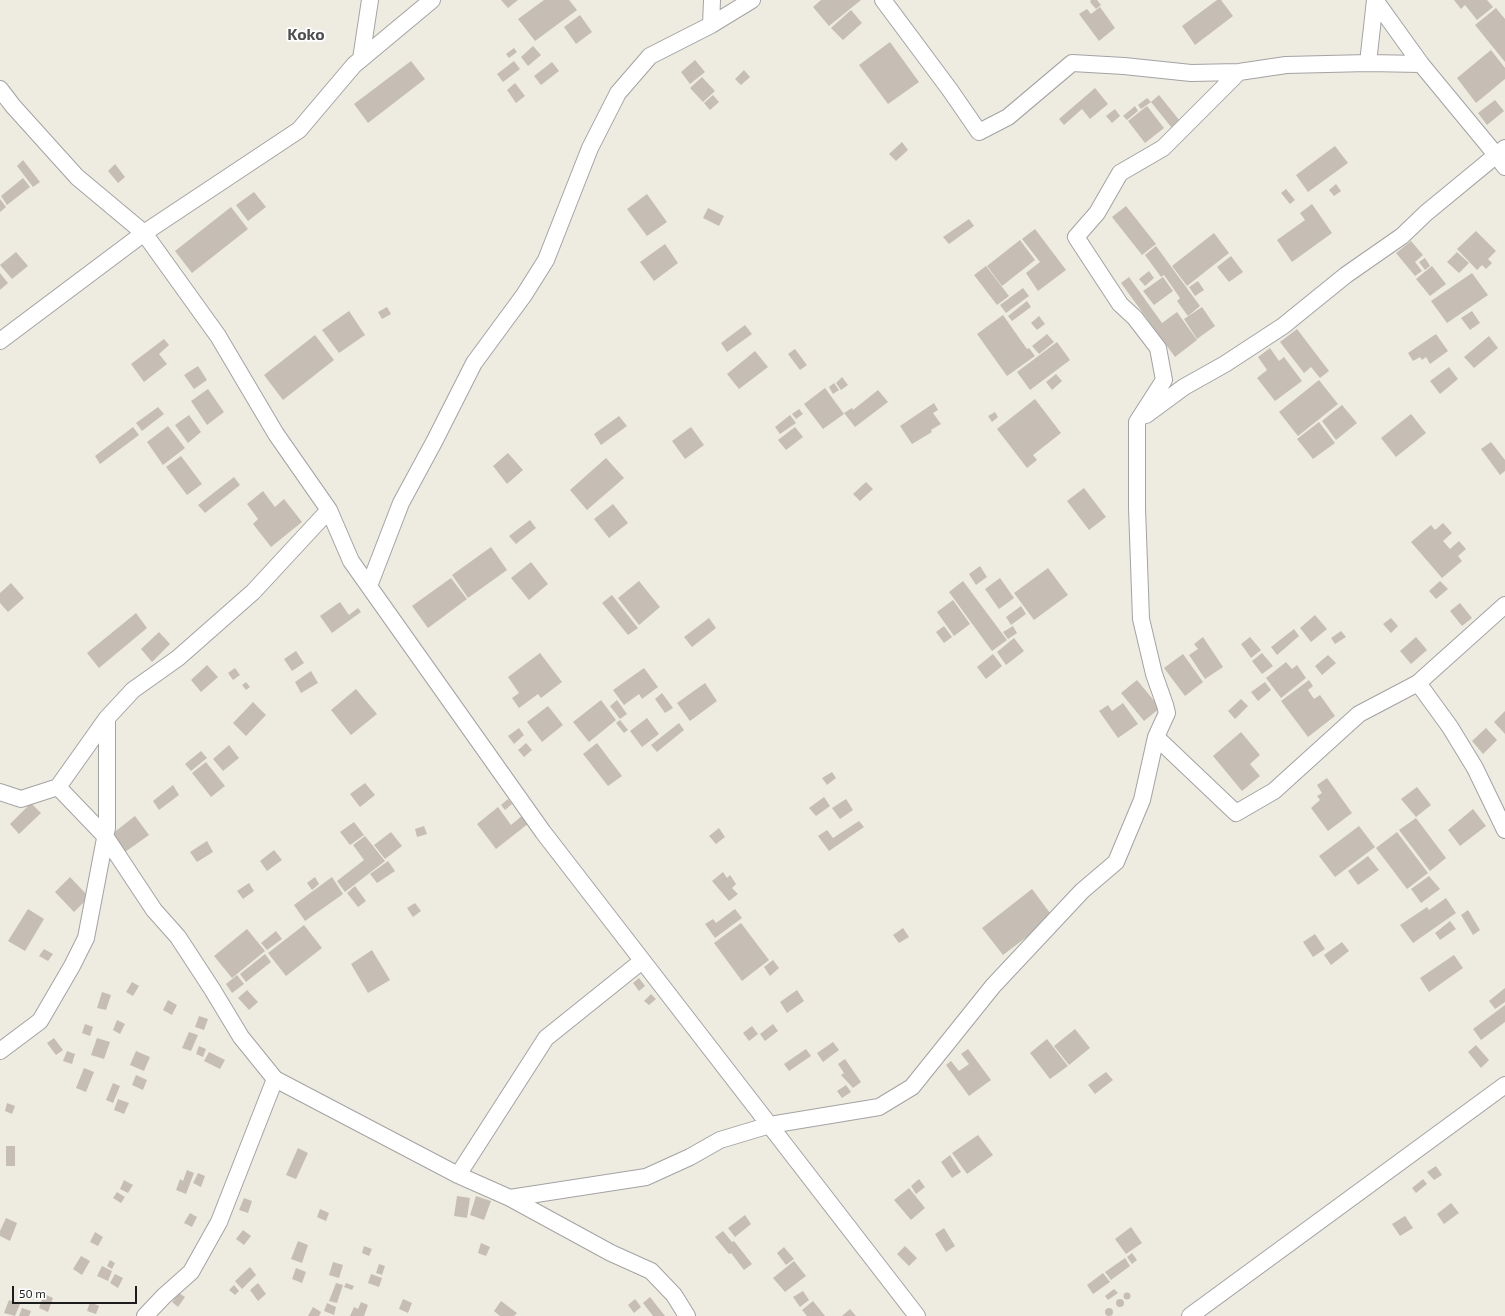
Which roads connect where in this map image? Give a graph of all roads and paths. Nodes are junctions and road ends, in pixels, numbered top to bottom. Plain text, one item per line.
1 (370, 0) edge
2 (432, 0) edge
3 (712, 0) edge
4 (752, 0) edge
5 (883, 0) edge
6 (1375, 0) edge
7 (711, 25) junction
8 (361, 59) junction
9 (1368, 63) junction
10 (1422, 64) junction
11 (1239, 72) junction
12 (0, 89) edge
13 (1502, 157) edge
14 (144, 233) junction
15 (0, 341) edge
16 (1137, 422) junction
17 (329, 510) junction
18 (369, 586) junction
19 (1505, 605) edge
20 (1418, 684) junction
21 (107, 718) junction
22 (1156, 737) junction
23 (58, 787) junction
24 (0, 792) edge
25 (1505, 830) edge
26 (106, 836) junction
27 (642, 961) junction
28 (0, 1051) edge
29 (275, 1079) junction
30 (1505, 1085) edge
31 (770, 1125) junction
32 (458, 1175) junction
33 (510, 1198) junction
34 (145, 1316) edge
35 (687, 1316) edge
36 (917, 1316) edge
37 (1190, 1316) edge

1 - 8 street
2 - 8 street
3 - 7 street
4 - 7 street
5 - 11 street
6 - 9 street
6 - 10 street
7 - 18 street
8 - 14 street
9 - 10 street
9 - 11 street
10 - 13 street
11 - 16 street
12 - 14 street
13 - 16 street
14 - 15 street
14 - 17 street
16 - 22 street
17 - 18 street
17 - 21 street
18 - 27 street
19 - 20 street
20 - 22 street
20 - 25 street
21 - 23 street
21 - 26 street
22 - 31 street
23 - 24 street
23 - 26 street
26 - 28 street
26 - 29 street
27 - 31 street
27 - 32 street
29 - 32 street
29 - 34 street
30 - 37 street
31 - 33 street
31 - 36 street
32 - 33 street
33 - 35 street

